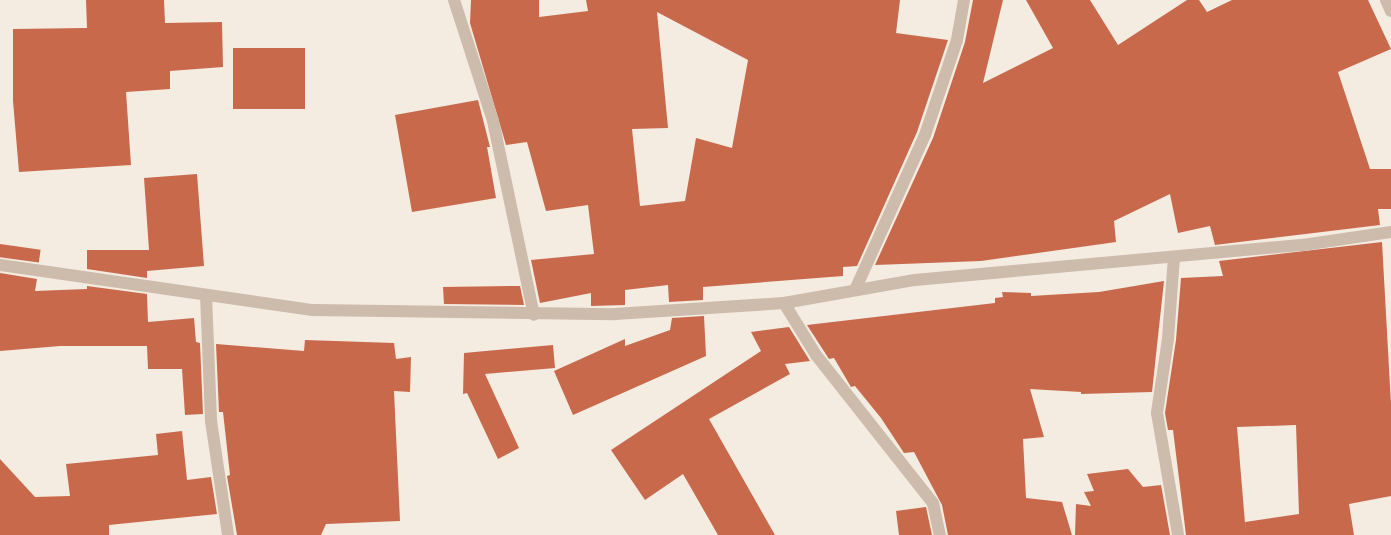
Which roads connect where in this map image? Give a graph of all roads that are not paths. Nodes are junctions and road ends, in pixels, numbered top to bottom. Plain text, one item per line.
1 (454, 0) edge
2 (964, 0) edge
3 (1386, 0) edge
4 (1391, 11) edge
5 (1391, 232) edge
6 (1174, 257) junction
7 (0, 265) edge
8 (855, 290) junction
9 (206, 295) junction
10 (784, 302) junction
11 (534, 315) junction
12 (228, 535) edge
13 (940, 535) edge
14 (1178, 535) edge

1 - 11 street
2 - 8 street
3 - 4 street
5 - 6 street
6 - 8 street
6 - 14 street
7 - 9 street
8 - 10 street
9 - 11 street
9 - 12 street
10 - 11 street
10 - 13 street

